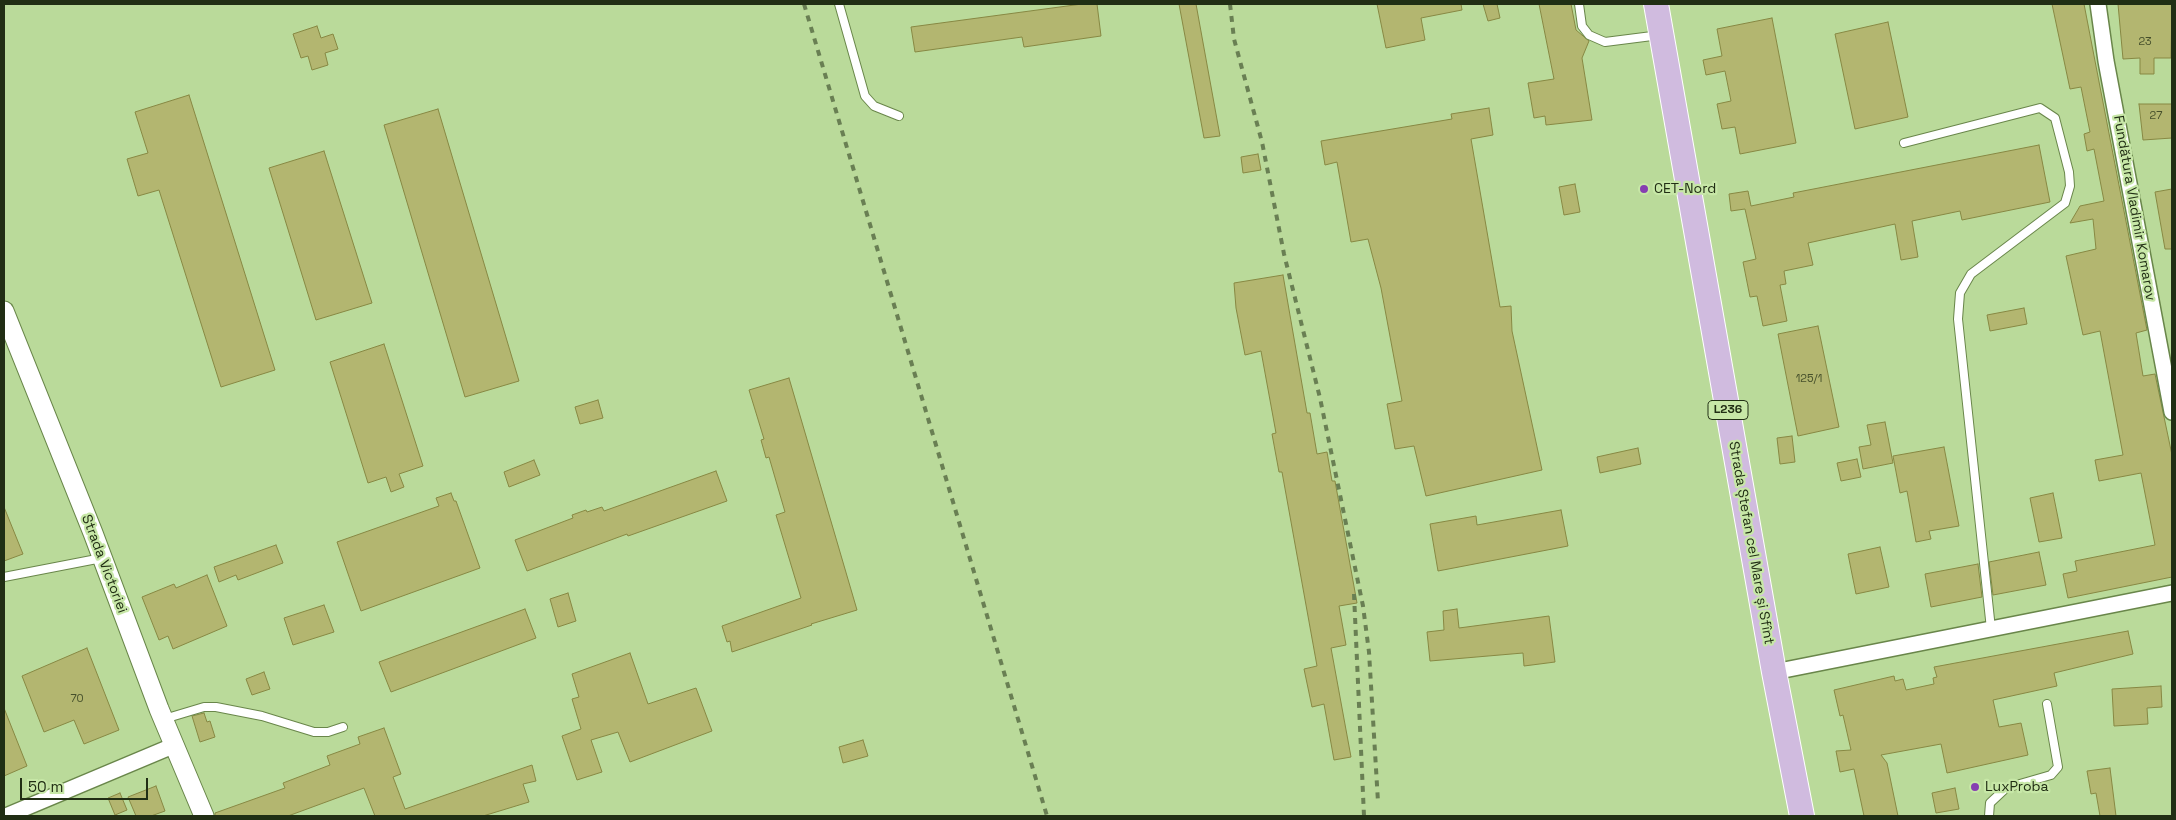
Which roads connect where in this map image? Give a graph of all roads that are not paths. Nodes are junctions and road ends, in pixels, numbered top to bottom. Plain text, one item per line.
1 (839, 4) edge
2 (1579, 4) edge
3 (1656, 4) edge
4 (2098, 4) edge
5 (1662, 35) junction
6 (899, 116) dead end
7 (1904, 143) dead end
8 (4, 311) edge
9 (2172, 412) edge
10 (102, 558) junction
11 (4, 577) edge
12 (2172, 593) edge
13 (1991, 629) junction
14 (1774, 672) junction
15 (2047, 704) dead end
16 (164, 719) junction
17 (342, 726) dead end
18 (175, 745) junction
19 (31, 812) edge
20 (6, 816) edge
21 (204, 816) edge
22 (1802, 816) edge
23 (1989, 816) edge

1 - 6 lane
2 - 5 lane
3 - 5 main road, Strada Ștefan cel Mare și Sfînt / L236
4 - 9 street, Fundătura Vladimir Komarov
5 - 14 main road, Strada Ștefan cel Mare și Sfînt / L236
7 - 13 lane
8 - 10 street, Strada Victoriei
10 - 11 lane
10 - 16 street, Strada Victoriei
12 - 13 street
13 - 14 street
14 - 22 main road, Strada Ștefan cel Mare și Sfînt / L236
15 - 23 lane
16 - 17 lane
16 - 18 street, Strada Victoriei
18 - 19 street
18 - 21 street, Strada Victoriei
19 - 20 street

